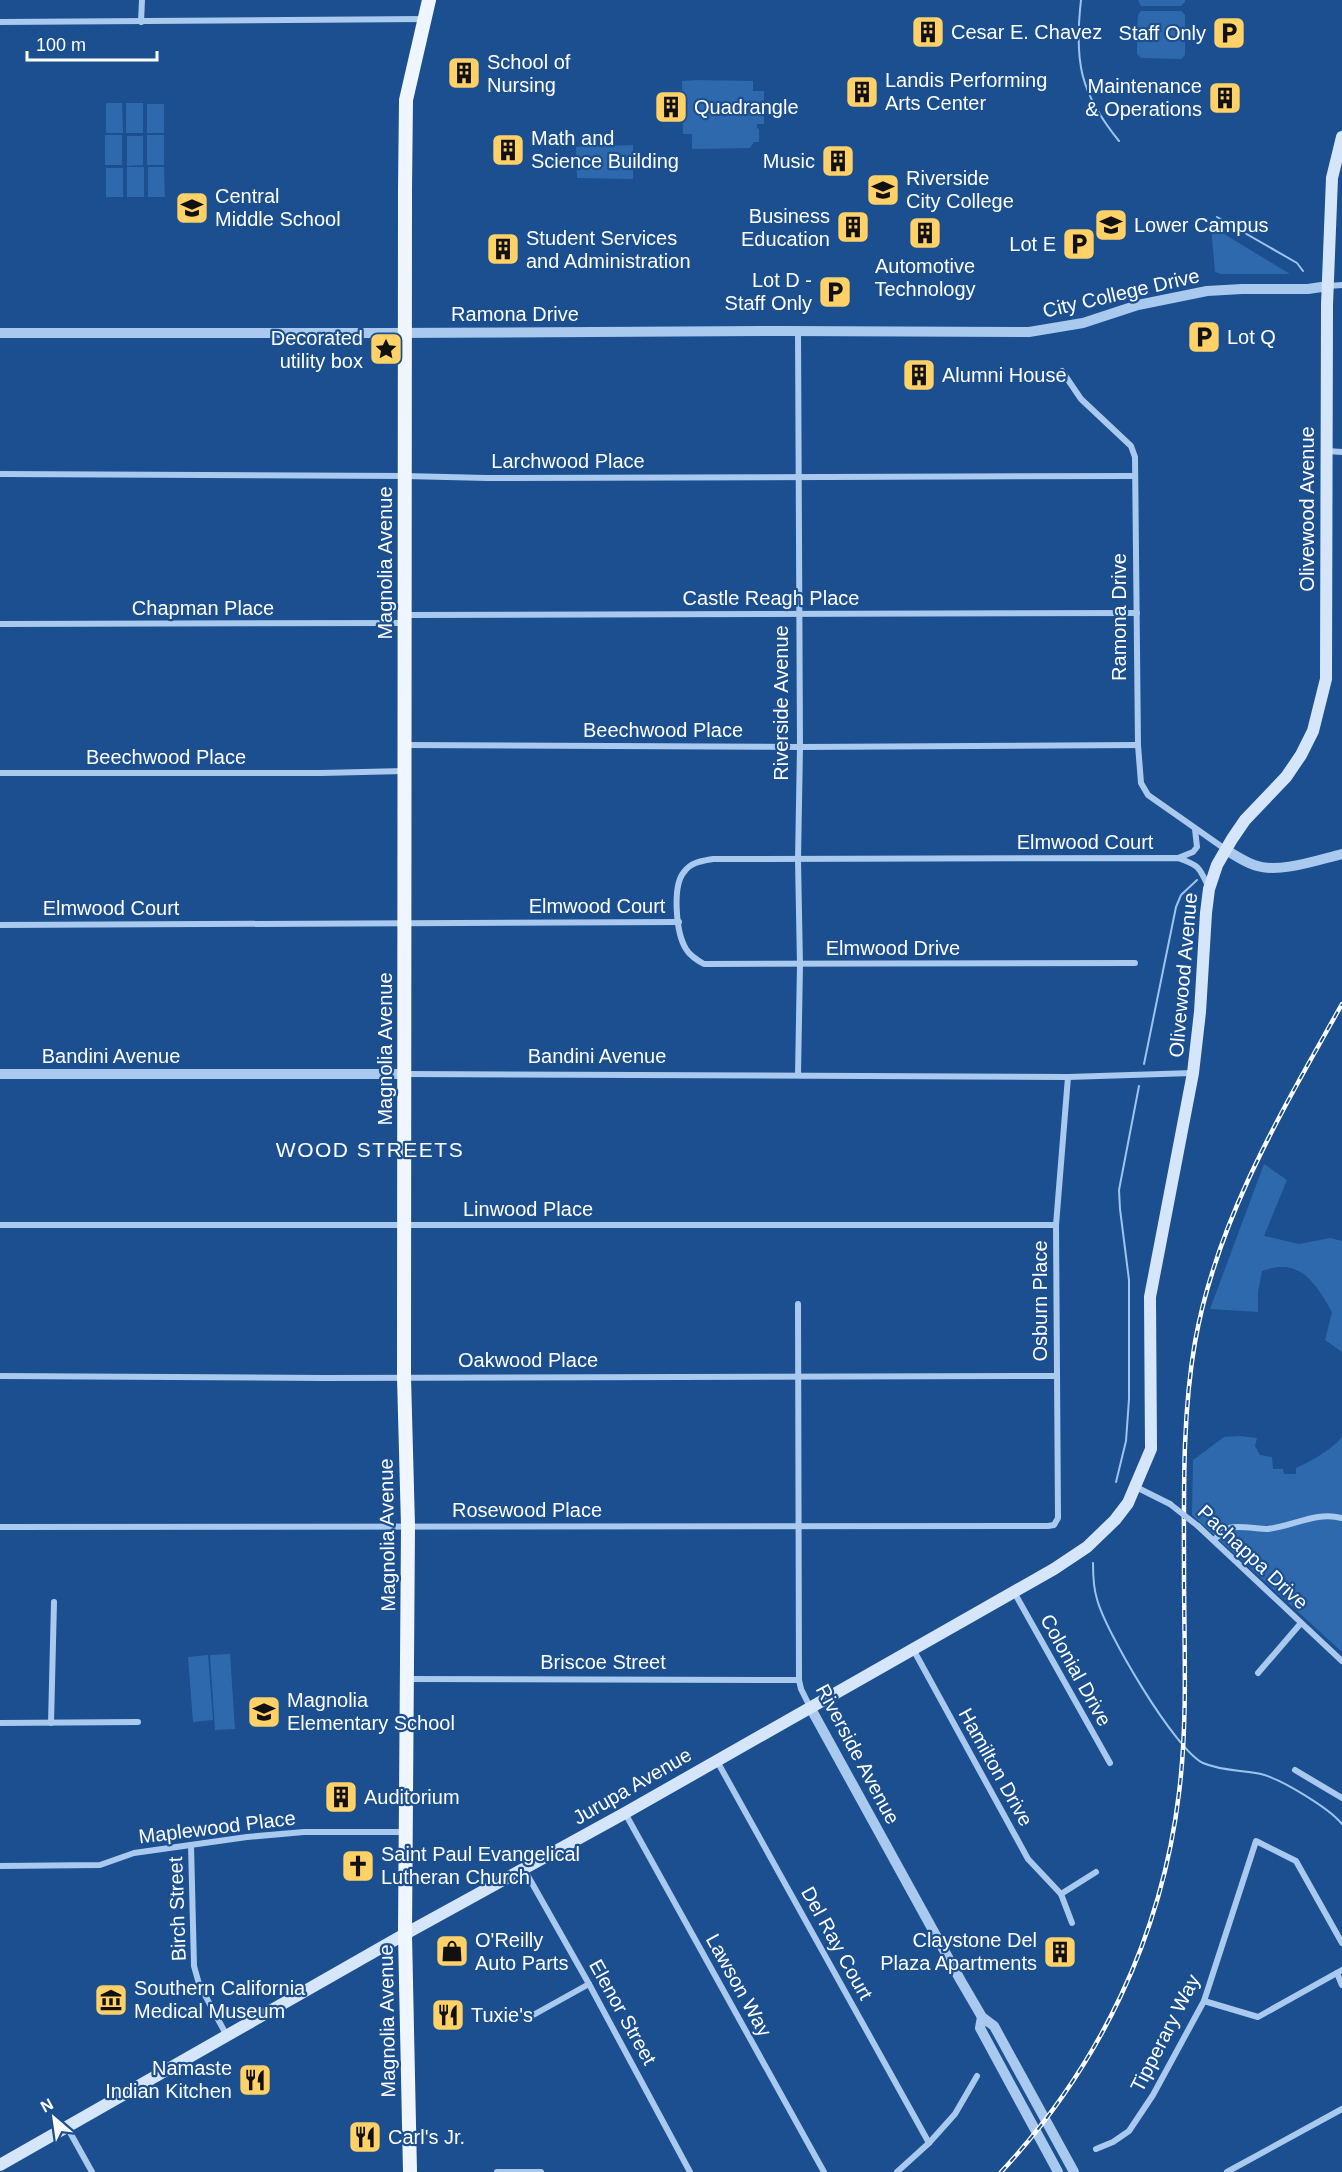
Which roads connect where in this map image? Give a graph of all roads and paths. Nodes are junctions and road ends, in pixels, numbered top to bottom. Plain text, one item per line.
1 (142, 0) edge
2 (429, 0) edge
3 (424, 19) junction
4 (0, 22) edge
5 (141, 22) junction
6 (1342, 136) edge
7 (1342, 285) edge
8 (1328, 286) junction
9 (798, 331) junction
10 (1029, 332) joint
11 (0, 333) edge
12 (405, 333) junction
13 (1062, 371) dead end
14 (1326, 451) junction
15 (1342, 452) edge
16 (0, 474) edge
17 (405, 476) junction
18 (798, 476) junction
19 (1136, 476) junction
20 (1137, 613) junction
21 (799, 615) junction
22 (405, 619) junction
23 (0, 624) edge
24 (405, 745) junction
25 (1138, 745) junction
26 (800, 747) junction
27 (405, 771) junction
28 (0, 773) edge
29 (1194, 828) junction
30 (1225, 849) junction
31 (1342, 854) edge
32 (1178, 858) junction
33 (798, 860) junction
34 (1209, 889) junction
35 (679, 922) junction
36 (405, 924) junction
37 (0, 925) edge
38 (1135, 963) dead end
39 (800, 965) junction
40 (1194, 1073) junction
41 (0, 1074) edge
42 (404, 1074) junction
43 (798, 1074) junction
44 (1068, 1077) junction
45 (0, 1225) edge
46 (405, 1225) junction
47 (1056, 1225) junction
48 (798, 1304) dead end
49 (0, 1376) edge
50 (1056, 1376) junction
51 (404, 1377) junction
52 (798, 1377) junction
53 (1136, 1486) junction
54 (1342, 1518) edge
55 (1054, 1525) joint
56 (408, 1526) junction
57 (0, 1527) edge
58 (799, 1527) junction
59 (1214, 1540) junction
60 (1013, 1592) junction
61 (54, 1602) dead end
62 (1301, 1623) junction
63 (913, 1648) junction
64 (1342, 1661) edge
65 (1257, 1673) dead end
66 (407, 1679) junction
67 (799, 1680) junction
68 (810, 1707) junction
69 (138, 1722) dead end
70 (0, 1723) edge
71 (51, 1723) junction
72 (717, 1760) junction
73 (1110, 1763) dead end
74 (1295, 1770) dead end
75 (1342, 1798) edge
76 (625, 1814) junction
77 (404, 1832) junction
78 (191, 1845) junction
79 (0, 1866) edge
80 (524, 1869) junction
81 (1095, 1872) dead end
82 (1061, 1894) junction
83 (1072, 1923) dead end
84 (405, 1934) junction
85 (1342, 1943) edge
86 (1339, 1971) edge
87 (589, 1984) junction
88 (1342, 1984) edge
89 (1204, 2001) junction
90 (982, 2017) junction
91 (526, 2019) dead end
92 (227, 2036) junction
93 (977, 2076) dead end
94 (1342, 2109) edge
95 (67, 2126) junction
96 (929, 2143) junction
97 (1096, 2149) dead end
98 (0, 2165) edge
99 (92, 2172) edge
100 (410, 2172) edge
101 (497, 2172) edge
102 (541, 2172) edge
103 (690, 2172) edge
104 (824, 2172) edge
105 (897, 2172) edge
106 (1058, 2172) edge
107 (1074, 2172) edge
108 (1227, 2172) edge

1 - 5 street
2 - 3 main road, Magnolia Avenue
3 - 5 street
3 - 12 main road, Magnolia Avenue
4 - 5 street
6 - 8 main road, Olivewood Avenue
7 - 8 street
8 - 10 street, City College Drive
8 - 14 main road, Olivewood Avenue
9 - 10 street, Ramona Drive
9 - 12 street, Ramona Drive
9 - 18 street, Riverside Avenue
11 - 12 street, Ramona Drive
12 - 17 main road, Magnolia Avenue
13 - 19 street, Ramona Drive
14 - 15 street
14 - 30 main road, Olivewood Avenue
16 - 17 street, Larchwood Place
17 - 18 street, Larchwood Place
17 - 22 main road, Magnolia Avenue
18 - 19 street, Larchwood Place
18 - 21 street, Riverside Avenue
19 - 20 street, Ramona Drive
20 - 21 street, Castle Reagh Place
20 - 25 street, Ramona Drive
21 - 22 street, Castle Reagh Place
21 - 26 street, Riverside Avenue
22 - 23 street, Chapman Place
22 - 24 main road, Magnolia Avenue
24 - 26 street, Beechwood Place
24 - 27 main road, Magnolia Avenue
25 - 26 street, Beechwood Place
25 - 29 street, Ramona Drive
26 - 33 street, Riverside Avenue
27 - 28 street, Beechwood Place
27 - 36 main road, Magnolia Avenue
29 - 30 street, Ramona Drive
29 - 32 street
30 - 31 street
30 - 34 main road, Olivewood Avenue
32 - 33 street, Elmwood Court
32 - 34 street
33 - 35 street, Elmwood Court
33 - 39 street, Riverside Avenue
34 - 40 main road, Olivewood Avenue
35 - 36 street, Elmwood Court
35 - 39 street, Elmwood Drive
36 - 37 street, Elmwood Court
36 - 42 main road, Magnolia Avenue
38 - 39 street, Elmwood Drive
39 - 43 street, Riverside Avenue
40 - 44 street, Bandini Avenue
40 - 53 main road, Olivewood Avenue
41 - 42 street, Bandini Avenue
42 - 43 street, Bandini Avenue
42 - 46 main road, Magnolia Avenue
43 - 44 street, Bandini Avenue
44 - 47 street, Osburn Place
45 - 46 street, Linwood Place
46 - 47 street, Linwood Place
46 - 51 main road, Magnolia Avenue
47 - 50 street, Osburn Place
48 - 52 street, Riverside Avenue
49 - 51 street, Oakwood Place
50 - 52 street, Oakwood Place
50 - 55 street, Osburn Place
51 - 52 street, Oakwood Place
51 - 56 main road, Magnolia Avenue
52 - 58 street, Riverside Avenue
53 - 59 street, Pachappa Drive, bridge
53 - 60 main road, Jurupa Avenue
54 - 59 street
55 - 58 street, Rosewood Place
56 - 57 street, Rosewood Place
56 - 58 street, Rosewood Place
56 - 66 main road, Magnolia Avenue
58 - 67 street, Riverside Avenue
59 - 62 street, Pachappa Drive
60 - 63 main road, Jurupa Avenue
60 - 73 street, Colonial Drive
61 - 71 street
62 - 64 street, Pachappa Drive
62 - 65 street
63 - 68 main road, Jurupa Avenue
63 - 82 street, Hamilton Drive
66 - 67 street, Briscoe Street
66 - 77 main road, Magnolia Avenue
67 - 68 street, Riverside Avenue
68 - 72 main road, Jurupa Avenue
68 - 90 street, Riverside Avenue
69 - 71 street
70 - 71 street
72 - 76 main road, Jurupa Avenue
72 - 96 street, Del Ray Court
74 - 75 street
76 - 80 main road, Jurupa Avenue
76 - 104 street, Lawson Way
77 - 78 street, Maplewood Place
77 - 84 main road, Magnolia Avenue
78 - 79 street, Maplewood Place
78 - 92 street, Birch Street
80 - 84 main road, Jurupa Avenue
80 - 87 street, Elenor Street
81 - 82 street
82 - 83 street, Hamilton Drive
84 - 92 main road, Jurupa Avenue
84 - 100 main road, Magnolia Avenue
85 - 89 street, Tipperary Way
86 - 88 street
86 - 89 street
87 - 91 street
87 - 103 street, Elenor Street
89 - 97 street, Tipperary Way
90 - 106 street, Riverside Avenue
90 - 107 street, Riverside Avenue
92 - 95 main road, Jurupa Avenue
93 - 96 street
94 - 108 street
95 - 98 main road, Jurupa Avenue
95 - 99 street
96 - 105 street
101 - 102 street

